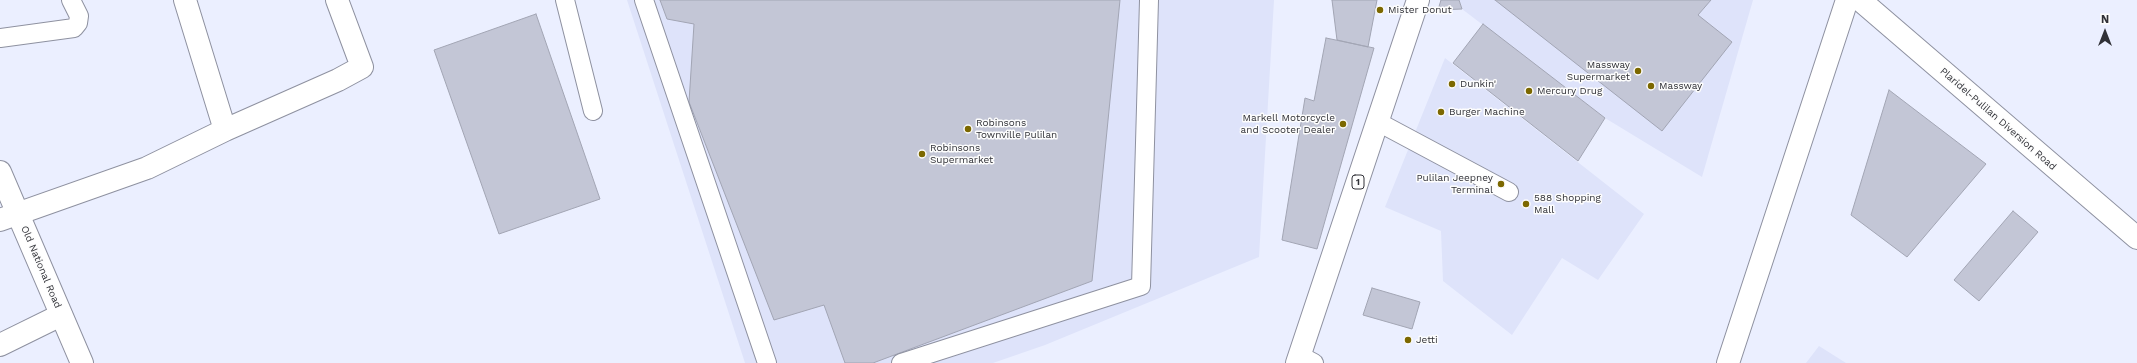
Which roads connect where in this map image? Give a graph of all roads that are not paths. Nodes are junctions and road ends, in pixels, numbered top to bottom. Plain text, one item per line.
1 (71, 0) edge
2 (185, 0) edge
3 (337, 0) edge
4 (565, 0) edge
5 (644, 0) edge
6 (1149, 0) edge
7 (1418, 0) edge
8 (1847, 0) edge
9 (1860, 0) edge
10 (0, 38) edge
11 (593, 111) dead end
12 (1378, 122) junction
13 (225, 130) junction
14 (0, 172) edge
15 (1509, 192) dead end
16 (10, 217) edge
17 (2137, 238) edge
18 (61, 315) junction
19 (0, 345) edge
20 (1303, 360) edge
21 (82, 363) edge
22 (767, 363) edge
23 (901, 363) edge
24 (1728, 363) edge

1 - 10 lane
2 - 13 main road
3 - 13 main road
4 - 11 lane
5 - 22 lane
6 - 23 lane
7 - 12 main road, 1
8 - 24 main road
9 - 17 main road, Plaridel-Pulilan Diversion Road
12 - 15 lane
12 - 20 main road, 1
13 - 16 main road
14 - 16 main road, Old National Road
16 - 18 main road, Old National Road
18 - 19 main road
18 - 21 main road, Old National Road

